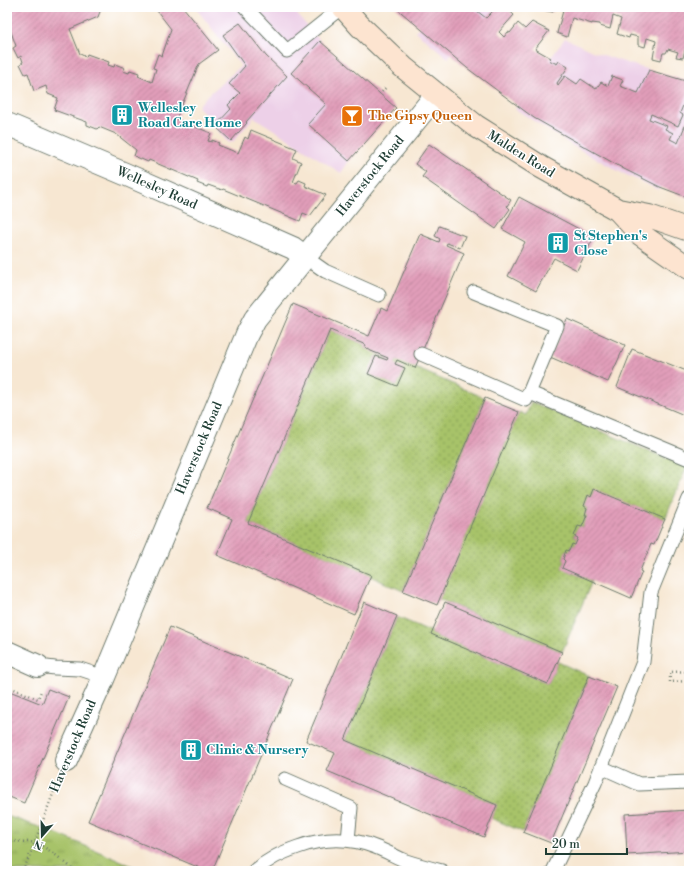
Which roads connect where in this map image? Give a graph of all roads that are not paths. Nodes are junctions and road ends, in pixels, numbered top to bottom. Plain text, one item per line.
1 (245, 7) edge
2 (342, 7) edge
3 (436, 95) junction
4 (7, 124) edge
5 (618, 210) junction
6 (689, 230) edge
7 (305, 257) junction
8 (689, 268) edge
9 (474, 292) dead end
10 (379, 295) dead end
11 (421, 354) dead end
12 (530, 393) junction
13 (689, 459) edge
14 (689, 499) edge
15 (7, 652) edge
16 (38, 666) joint
17 (104, 677) junction
18 (66, 761) road end
19 (601, 768) junction
20 (285, 778) dead end
21 (689, 782) edge
22 (348, 840) junction
23 (255, 871) edge
24 (442, 871) edge
25 (553, 871) edge

1 - 2 lane
2 - 3 main road, Malden Road
3 - 5 main road, Malden Road
3 - 7 street, Haverstock Road
4 - 7 street, Wellesley Road
5 - 6 main road, Malden Road
5 - 8 main road, Malden Road
7 - 10 lane
7 - 17 street, Haverstock Road
9 - 12 lane
11 - 12 lane
12 - 13 lane
14 - 19 lane
15 - 16 street
16 - 17 lane
17 - 18 street, Haverstock Road
19 - 21 lane
19 - 25 lane
20 - 22 lane
22 - 23 lane
22 - 24 lane

